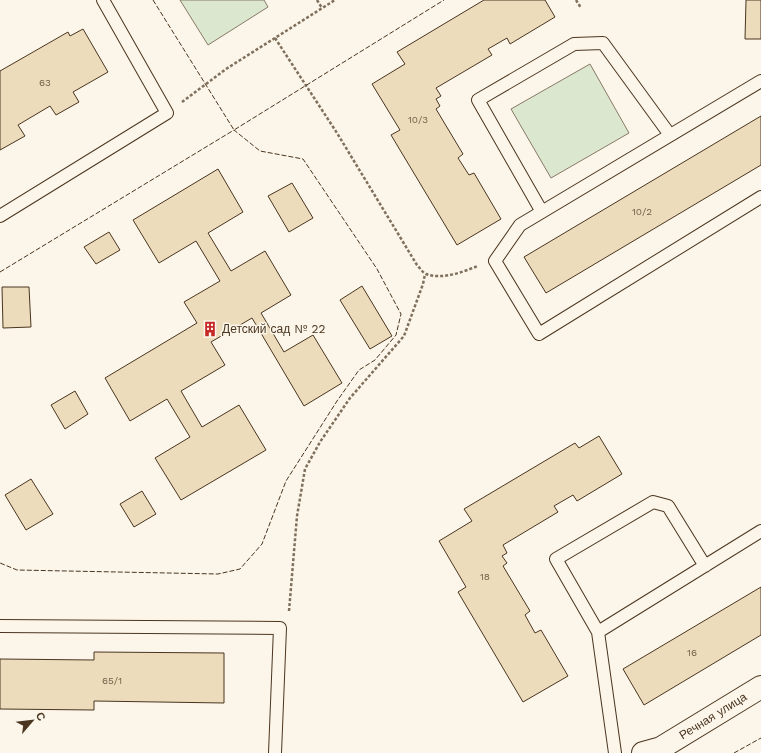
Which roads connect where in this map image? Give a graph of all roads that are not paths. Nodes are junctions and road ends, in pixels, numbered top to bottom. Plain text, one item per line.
1 (103, 0) edge
2 (761, 81) edge
3 (670, 135) junction
4 (761, 197) edge
5 (542, 212) junction
6 (0, 216) edge
7 (761, 531) edge
8 (705, 566) junction
9 (0, 626) edge
10 (598, 632) junction
11 (761, 687) edge
12 (275, 753) edge
13 (615, 753) edge
14 (643, 753) edge

1 - 6 lane
2 - 3 lane
3 - 5 lane
3 - 5 lane
4 - 5 lane
7 - 8 lane
8 - 10 lane
8 - 10 lane
9 - 12 lane
10 - 13 lane
11 - 14 street, Речная улица

